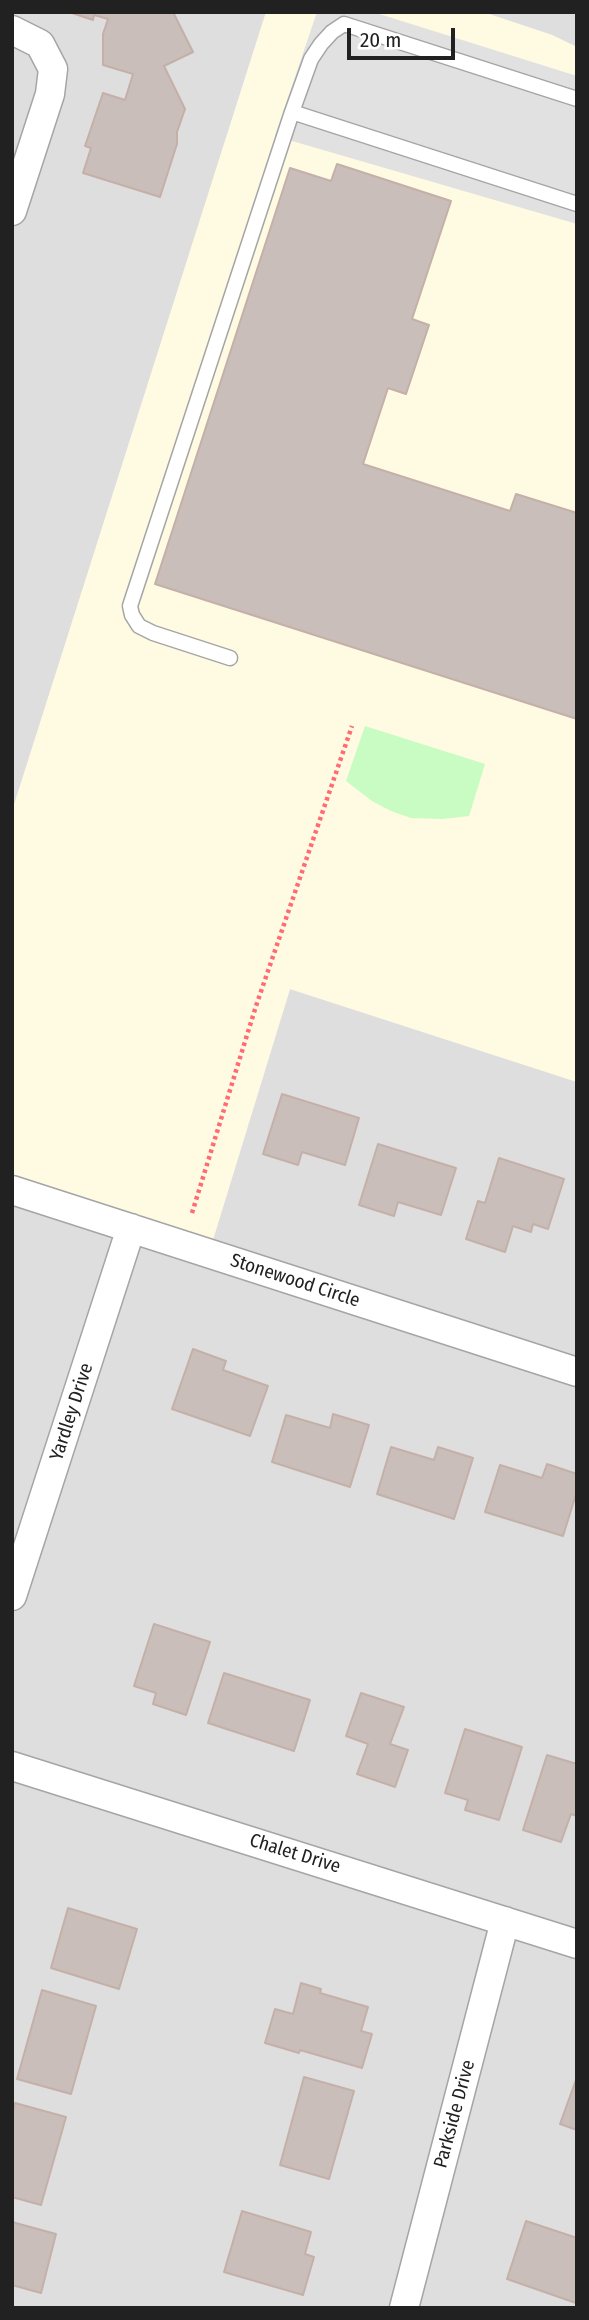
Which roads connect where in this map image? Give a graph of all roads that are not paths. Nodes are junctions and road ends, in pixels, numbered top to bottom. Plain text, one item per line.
1 (12, 30) edge
2 (577, 99) edge
3 (292, 112) junction
4 (577, 204) edge
5 (12, 211) edge
6 (230, 658) dead end
7 (12, 1190) edge
8 (131, 1228) junction
9 (577, 1372) edge
10 (12, 1595) edge
11 (12, 1766) edge
12 (505, 1921) junction
13 (577, 1944) edge
14 (404, 2308) edge

1 - 5 street
2 - 3 lane
3 - 4 lane
3 - 6 lane
7 - 8 street, Stonewood Circle
8 - 9 street, Stonewood Circle
8 - 10 street, Yardley Drive
11 - 12 street, Chalet Drive
12 - 13 street, Chalet Drive
12 - 14 street, Parkside Drive

